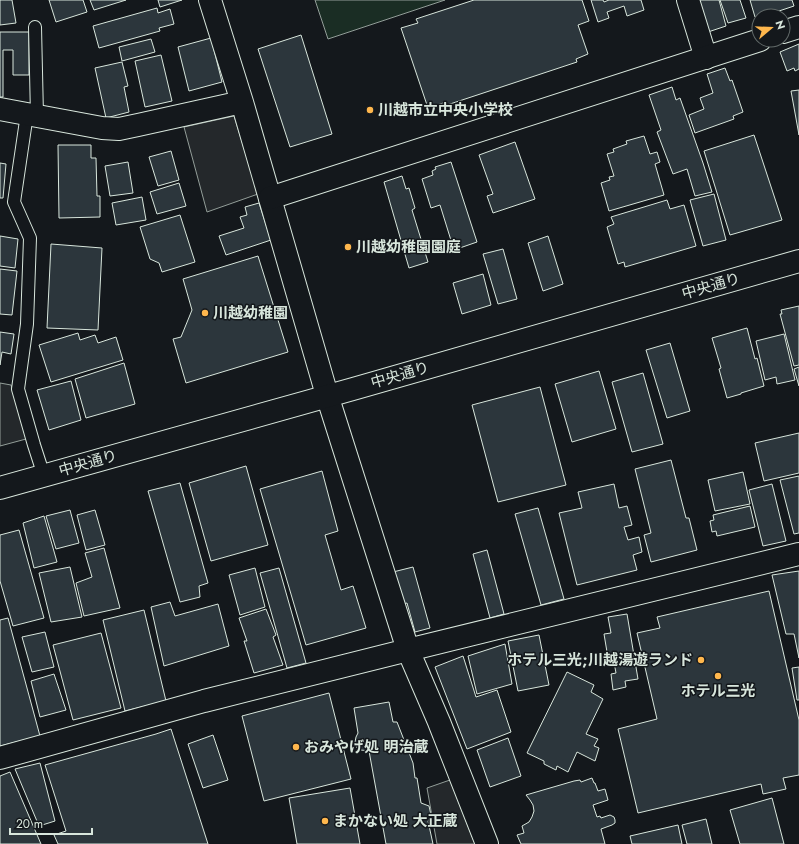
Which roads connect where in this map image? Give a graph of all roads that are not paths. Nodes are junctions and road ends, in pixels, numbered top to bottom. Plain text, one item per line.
1 (210, 0) edge
2 (688, 0) edge
3 (35, 27) dead end
4 (751, 43) edge
5 (706, 58) junction
6 (242, 102) junction
7 (0, 109) edge
8 (32, 115) junction
9 (270, 198) junction
10 (799, 261) edge
11 (327, 395) junction
12 (44, 476) junction
13 (0, 488) edge
14 (799, 554) edge
15 (408, 650) junction
16 (0, 758) edge
17 (486, 844) edge

1 - 6 street
2 - 5 street
3 - 8 lane
4 - 5 street
5 - 9 street
6 - 8 street
6 - 9 street
7 - 8 street
8 - 12 lane
9 - 11 street
10 - 11 street, 中央通り
11 - 12 street, 中央通り
11 - 15 street
12 - 13 street, 中央通り
14 - 15 street
15 - 16 street
15 - 17 street

